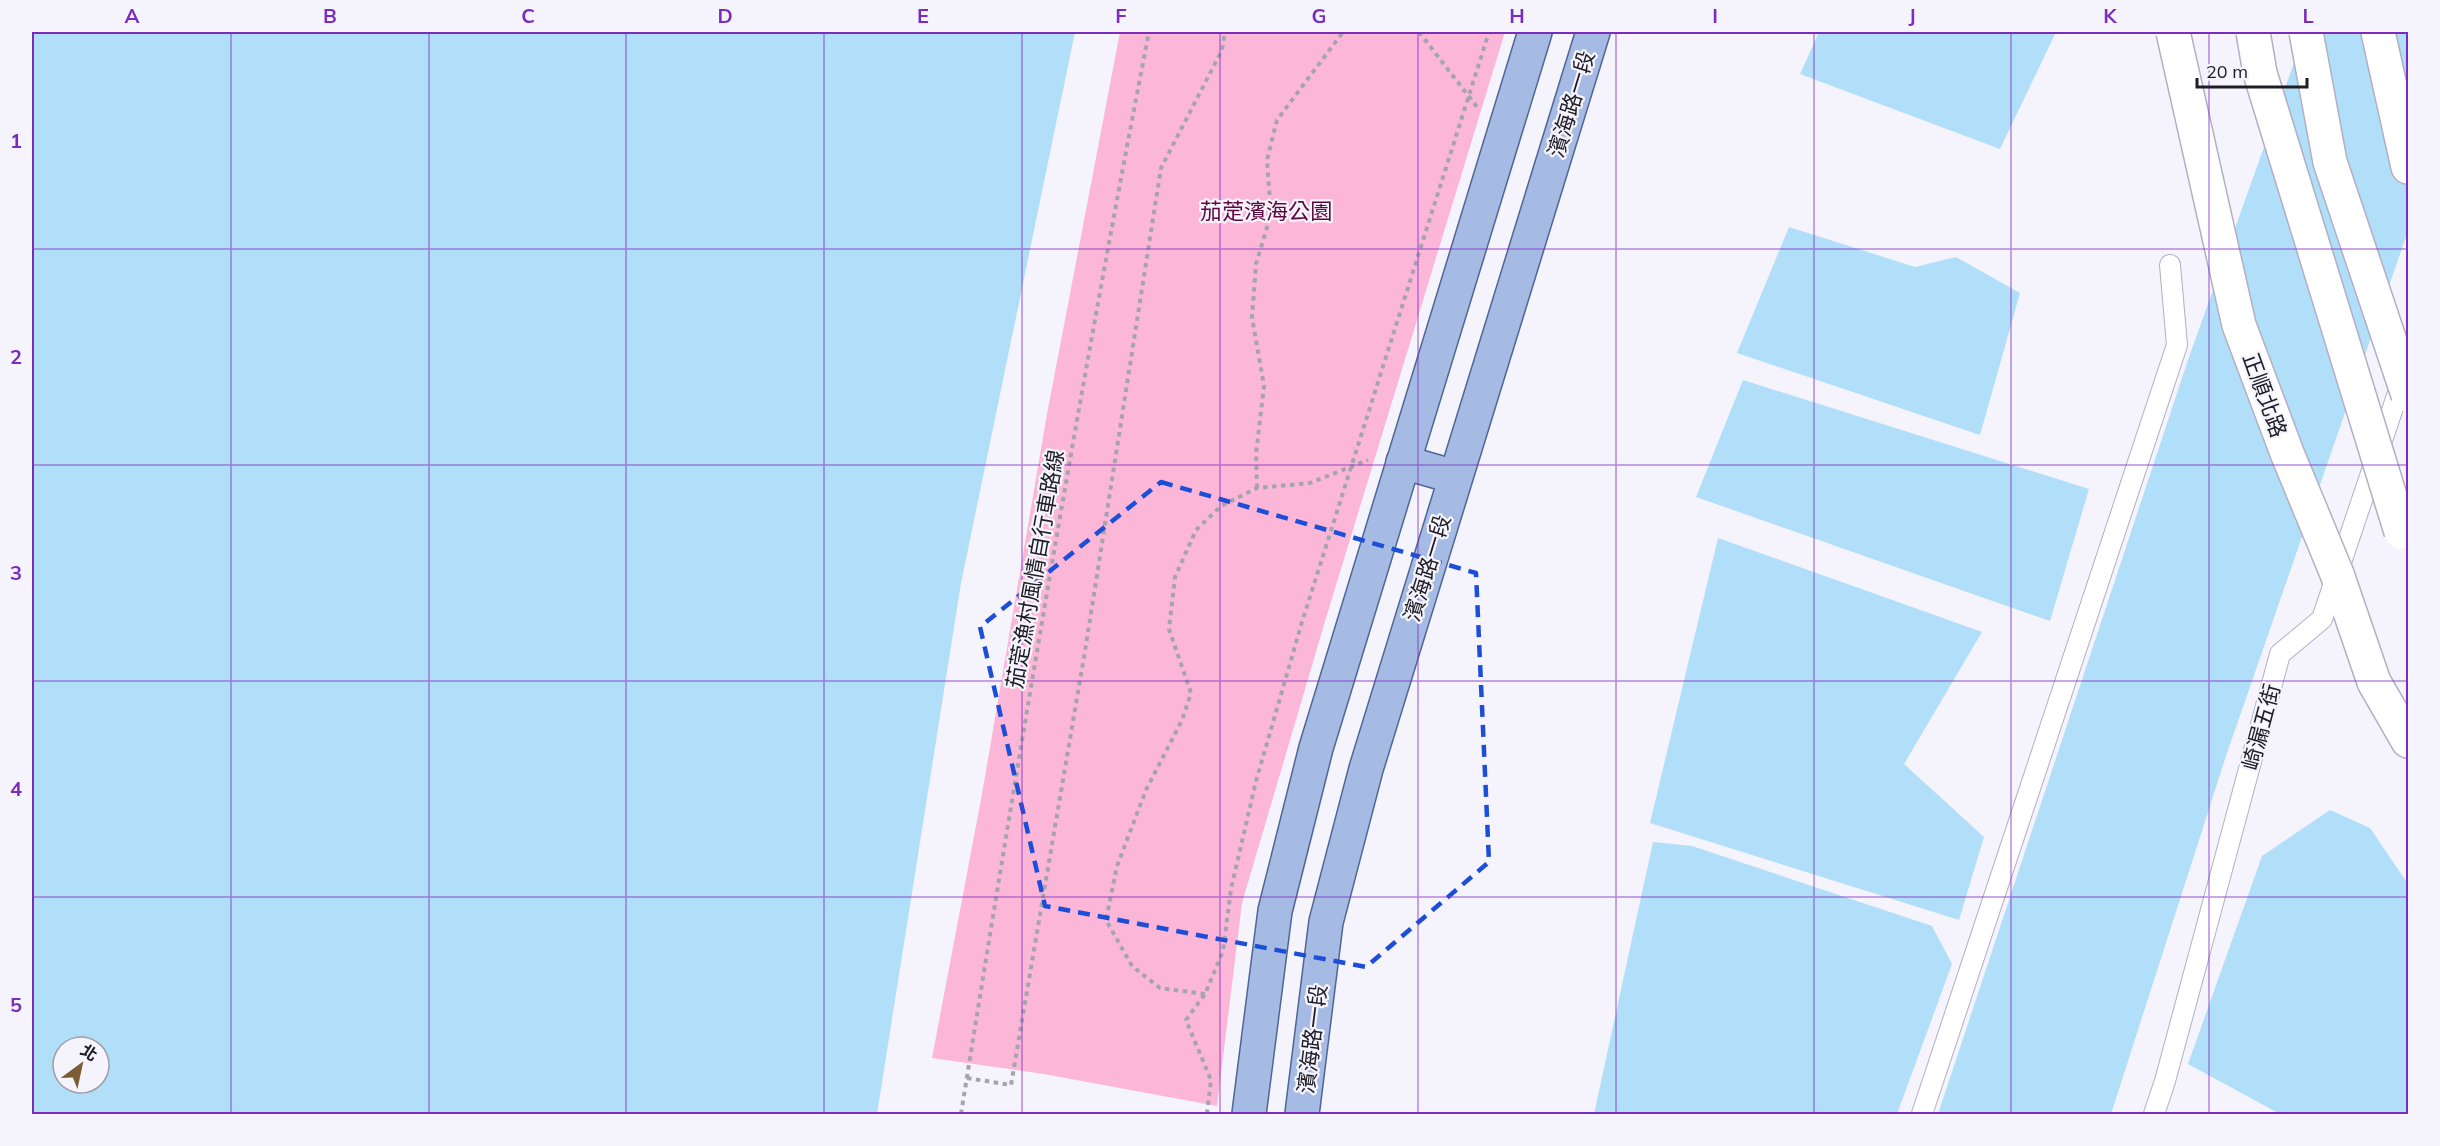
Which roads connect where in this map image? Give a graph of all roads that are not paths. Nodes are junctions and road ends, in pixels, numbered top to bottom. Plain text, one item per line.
1 (1535, 32) edge
2 (1593, 32) edge
3 (2173, 32) edge
4 (2253, 32) edge
5 (2306, 32) edge
6 (2378, 32) edge
7 (2409, 167) edge
8 (2170, 265) dead end
9 (2409, 362) edge
10 (2409, 395) edge
11 (1407, 449) junction
12 (1455, 477) junction
13 (2405, 539) edge
14 (2337, 574) junction
15 (2409, 741) edge
16 (1249, 1114) edge
17 (1302, 1114) edge
18 (1922, 1114) edge
19 (2154, 1114) edge

1 - 11 main road
2 - 12 main road, 濱海路一段
3 - 14 street, 正順北路, bridge
4 - 13 street, bridge
5 - 10 street, bridge
6 - 7 street
8 - 18 lane
9 - 14 lane, 崎漏五街
11 - 12 main road
11 - 16 main road
12 - 17 main road, 濱海路一段
14 - 15 street, 正順北路
14 - 19 lane, 崎漏五街

